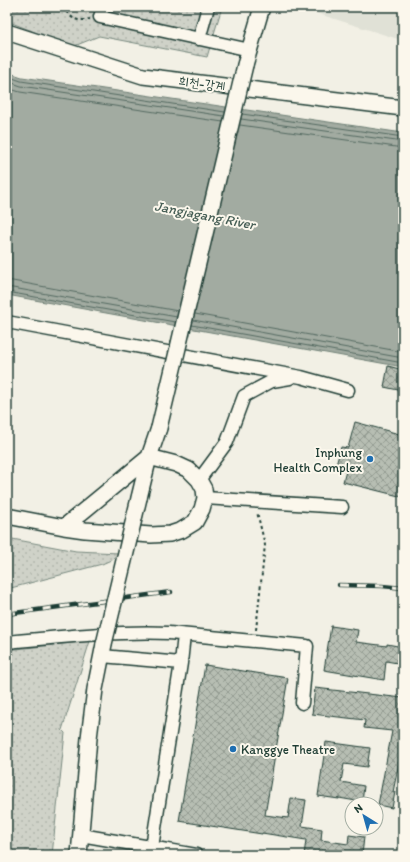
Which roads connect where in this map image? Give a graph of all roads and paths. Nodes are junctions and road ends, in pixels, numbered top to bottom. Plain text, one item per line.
1 (63, 7) edge
2 (208, 7) edge
3 (262, 7) edge
4 (102, 12) edge
5 (7, 32) edge
6 (199, 39) junction
7 (250, 50) junction
8 (403, 108) edge
9 (7, 322) edge
10 (301, 376) junction
11 (348, 390) dead end
12 (149, 458) junction
13 (199, 480) junction
14 (205, 498) junction
15 (255, 501) junction
16 (342, 507) dead end
17 (7, 516) edge
18 (64, 527) junction
19 (184, 635) junction
20 (254, 641) junction
21 (7, 642) edge
22 (103, 650) junction
23 (181, 663) junction
24 (302, 703) dead end
25 (81, 835) junction
26 (152, 847) junction
27 (79, 855) edge
28 (196, 855) edge

1 - 4 path
2 - 6 street
3 - 7 main road
4 - 6 street
5 - 8 main road, 희천-강계
6 - 7 street
7 - 12 main road, bridge
9 - 10 street
10 - 11 street
10 - 13 street
12 - 13 main road
12 - 18 main road
12 - 22 main road, bridge
13 - 14 main road
14 - 15 street
14 - 18 main road
15 - 16 street
15 - 20 path
17 - 18 main road
19 - 20 street
19 - 21 street
19 - 23 street
20 - 24 street
22 - 23 street
22 - 25 main road
23 - 26 street
25 - 26 street
25 - 27 main road
26 - 28 street

